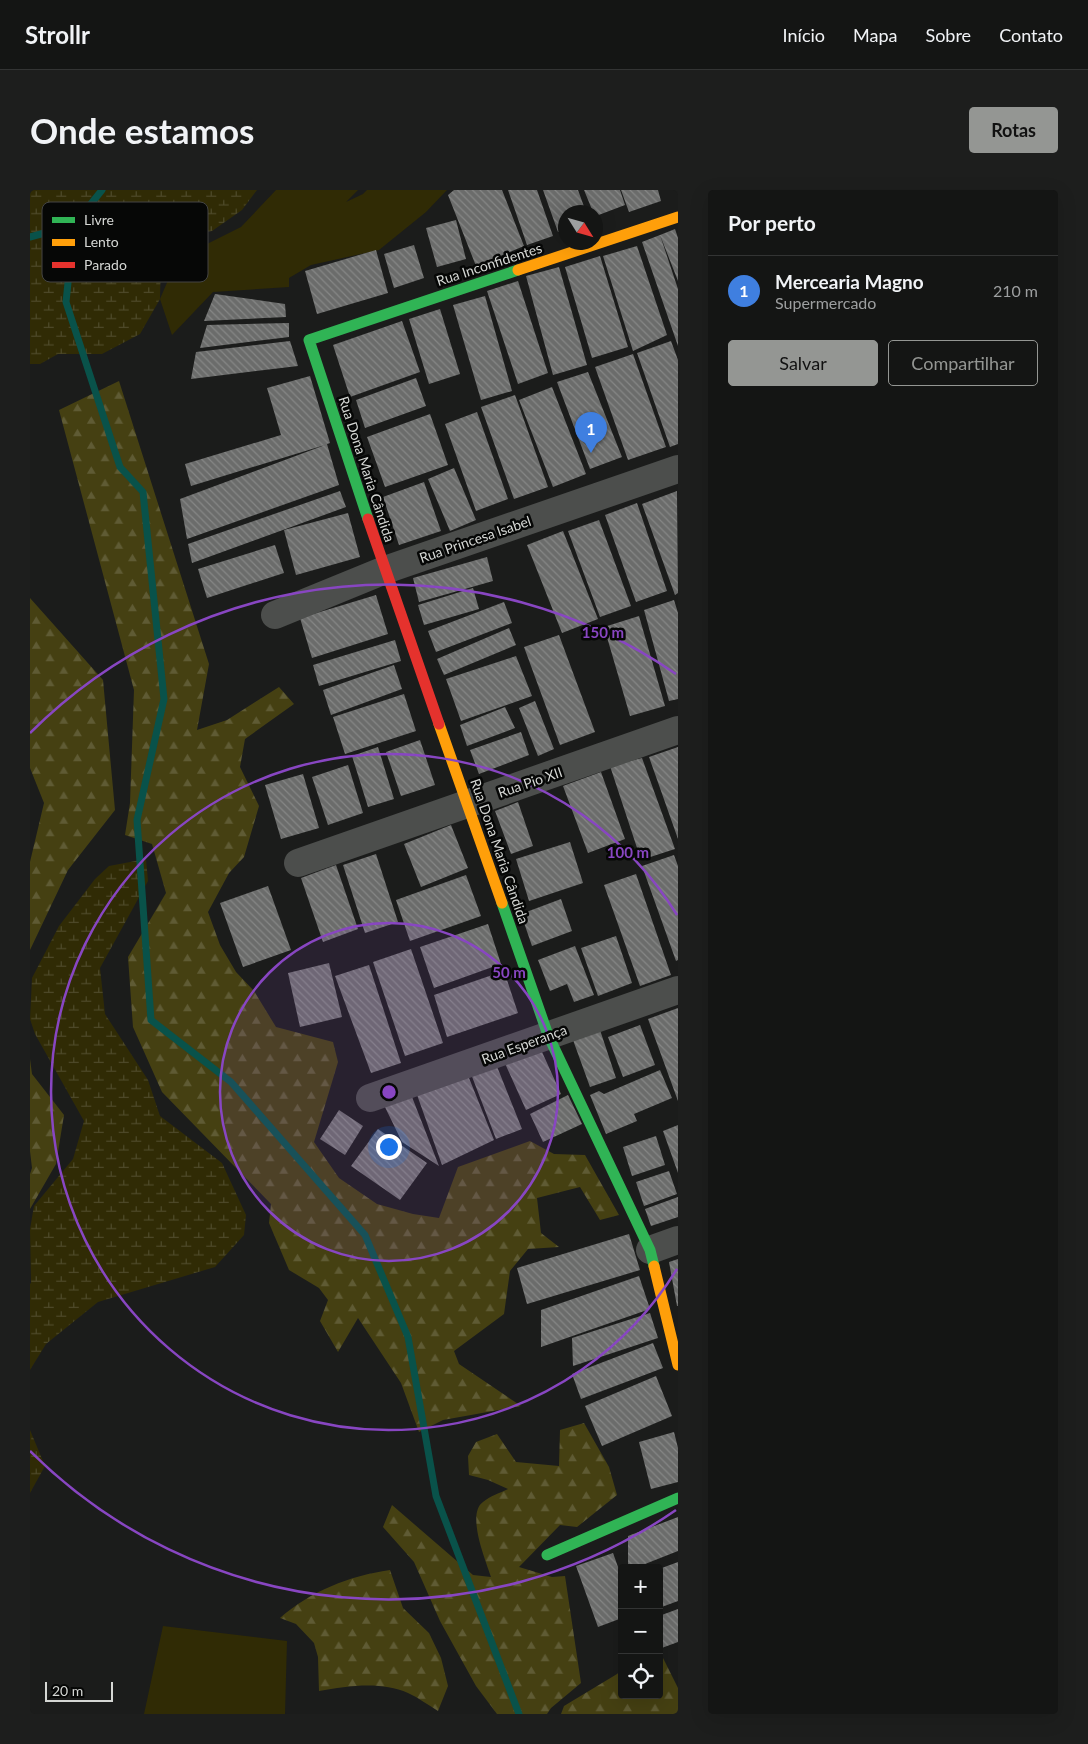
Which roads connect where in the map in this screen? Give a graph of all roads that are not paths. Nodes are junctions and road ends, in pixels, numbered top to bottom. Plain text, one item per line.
1 (678, 216) edge
2 (309, 340) joint
3 (678, 469) edge
4 (385, 570) junction
5 (275, 614) dead end
6 (678, 730) edge
7 (467, 804) junction
8 (298, 863) dead end
9 (678, 990) edge
10 (548, 1035) junction
11 (370, 1098) dead end
12 (678, 1240) edge
13 (650, 1250) junction
14 (678, 1365) edge
15 (678, 1498) edge
16 (547, 1555) dead end

1 - 2 street, Rua Inconfidentes
2 - 4 street, Rua Dona Maria Cândida
3 - 4 street, Rua Princesa Isabel
4 - 5 street, Rua Princesa Isabel
4 - 7 street, Rua Dona Maria Cândida
6 - 7 street, Rua Pio XII
7 - 8 street, Rua Pio XII
7 - 10 street, Rua Dona Maria Cândida
9 - 10 street, Rua Esperança
10 - 11 street, Rua Esperança
10 - 13 street, Rua Dona Maria Cândida
12 - 13 street
13 - 14 street, Rua Dona Maria Cândida
15 - 16 street

